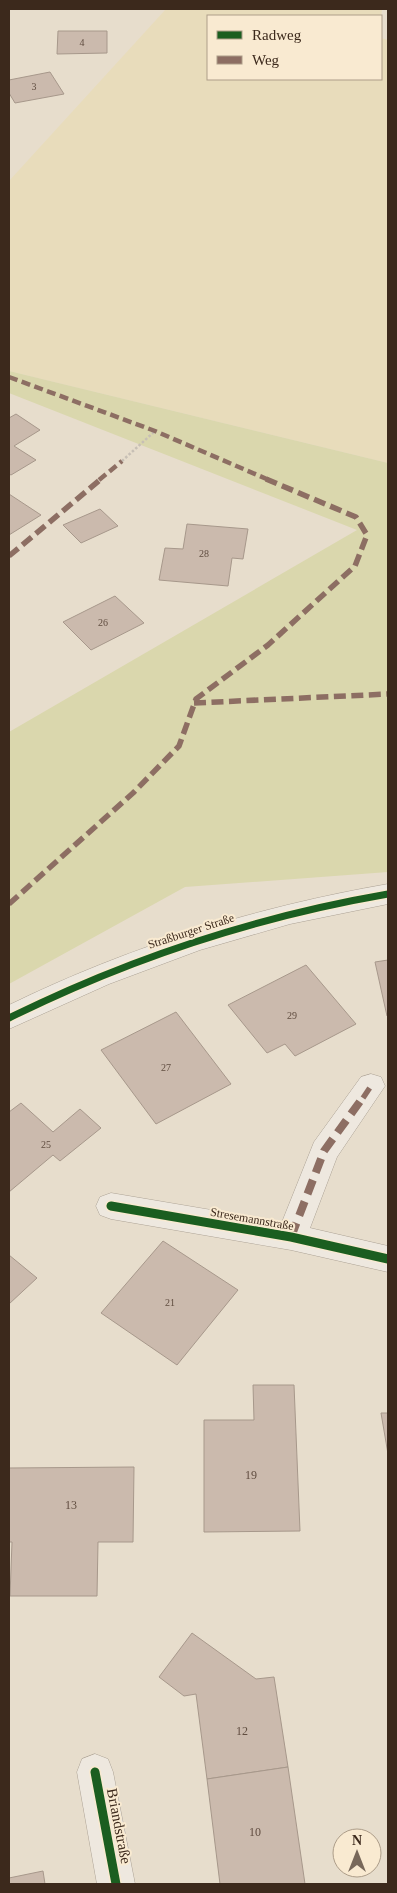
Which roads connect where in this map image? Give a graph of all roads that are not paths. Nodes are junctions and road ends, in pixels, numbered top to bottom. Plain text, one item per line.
1 (388, 894) edge
2 (9, 1018) edge
3 (370, 1086) dead end
4 (110, 1206) dead end
5 (292, 1237) junction
6 (388, 1259) edge
7 (95, 1772) dead end
8 (116, 1884) edge

1 - 2 street, Straßburger Straße
3 - 5 street, Stresemannstraße
4 - 5 street, Stresemannstraße
5 - 6 street, Stresemannstraße
7 - 8 street, Briandstraße

